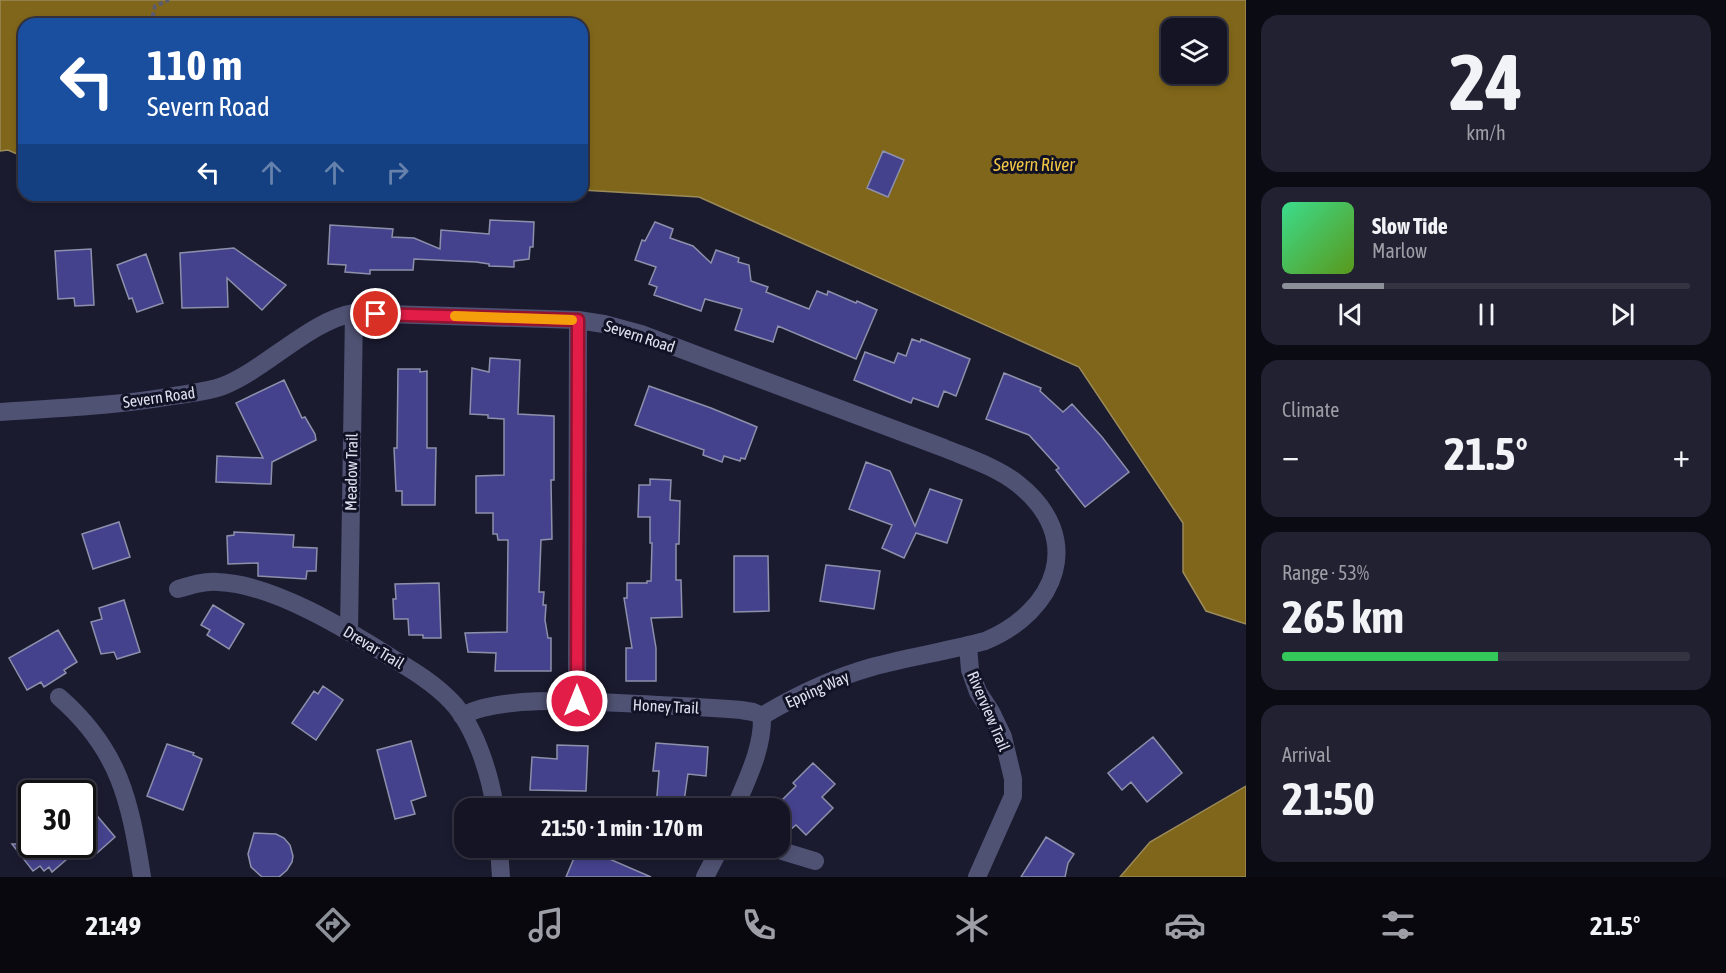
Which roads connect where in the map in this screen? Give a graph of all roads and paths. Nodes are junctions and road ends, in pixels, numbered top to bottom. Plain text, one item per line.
1 (170, 0) edge
2 (152, 18) edge
3 (354, 313) junction
4 (578, 320) junction
5 (0, 412) edge
6 (178, 589) dead end
7 (349, 631) junction
8 (968, 646) junction
9 (59, 698) dead end
10 (577, 701) junction
11 (462, 716) junction
12 (762, 716) junction
13 (493, 798) edge
14 (739, 798) edge
15 (790, 853) edge
16 (500, 858) edge
17 (715, 858) edge
18 (815, 861) dead end
19 (142, 877) edge
20 (501, 877) edge
21 (705, 877) edge
22 (977, 877) edge

1 - 2 path
3 - 4 street, Severn Road
3 - 5 street, Severn Road
3 - 7 street, Meadow Trail
4 - 8 street, Severn Road
4 - 10 street
6 - 7 street, Drevar Trail
7 - 11 street, Drevar Trail
8 - 12 street, Epping Way
8 - 22 street, Riverview Trail
9 - 19 street
10 - 11 street, Honey Trail
10 - 12 street, Honey Trail
11 - 13 street, Drevar Trail
12 - 14 street
15 - 18 street
16 - 20 street
17 - 21 street

